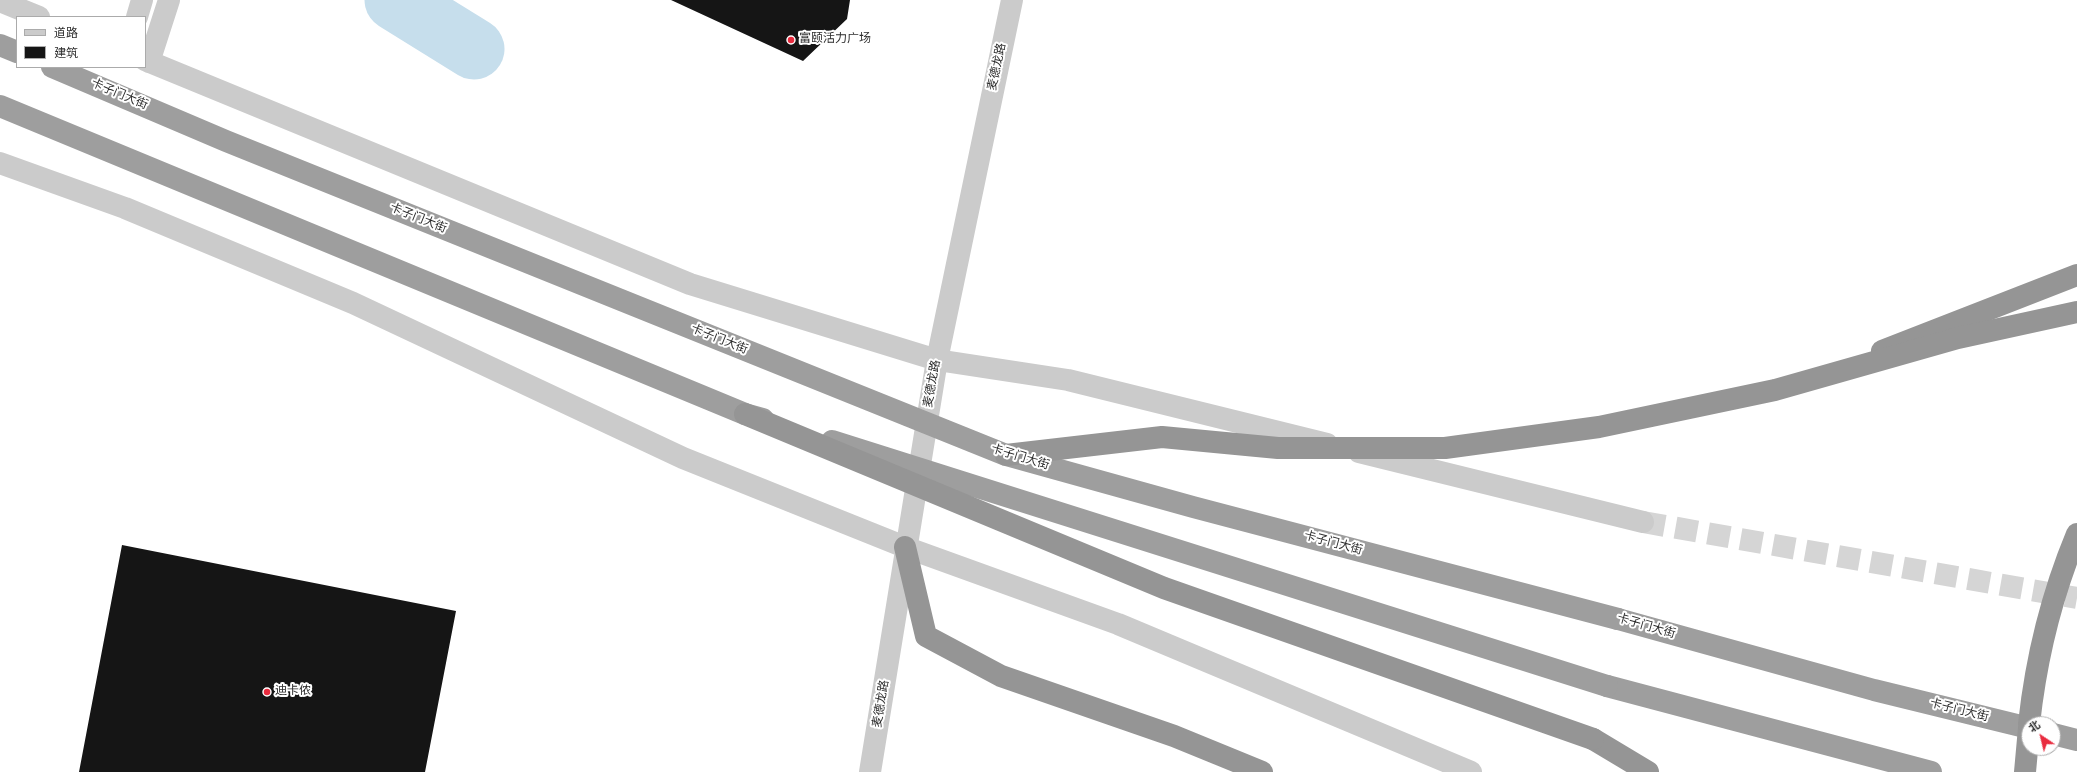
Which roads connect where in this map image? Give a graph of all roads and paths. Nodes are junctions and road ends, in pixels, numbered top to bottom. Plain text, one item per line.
1 (170, 0) edge
2 (1012, 0) edge
3 (0, 1) edge
4 (37, 16) edge
5 (0, 45) edge
6 (16, 52) edge
7 (147, 61) edge
8 (54, 68) edge
9 (0, 106) edge
10 (0, 163) edge
11 (2077, 275) edge
12 (2077, 312) edge
13 (937, 360) junction
14 (1804, 382) junction
15 (745, 414) junction
16 (1006, 456) junction
17 (1643, 522) tunnel mouth
18 (2077, 534) edge
19 (905, 547) junction
20 (2030, 716) edge
21 (2021, 726) edge
22 (2061, 736) edge
23 (2077, 740) edge
24 (2026, 756) edge
25 (870, 772) edge
26 (1262, 772) edge
27 (1471, 772) edge
28 (1648, 772) edge
29 (1931, 772) edge
30 (2025, 772) edge

1 - 7 street
2 - 13 street, 麦德龙路
3 - 4 street
5 - 6 highway
7 - 13 street
8 - 16 highway, 卡子门大街, bridge
9 - 15 highway, bridge
10 - 19 street
11 - 14 highway, bridge
12 - 14 highway, bridge
13 - 17 street
13 - 19 street, 麦德龙路
14 - 16 highway, bridge
15 - 28 highway, bridge
15 - 29 highway, bridge
16 - 21 highway, 卡子门大街, bridge
18 - 20 highway, bridge
19 - 25 street, 麦德龙路
19 - 26 highway
19 - 27 street
22 - 23 highway
24 - 30 highway

